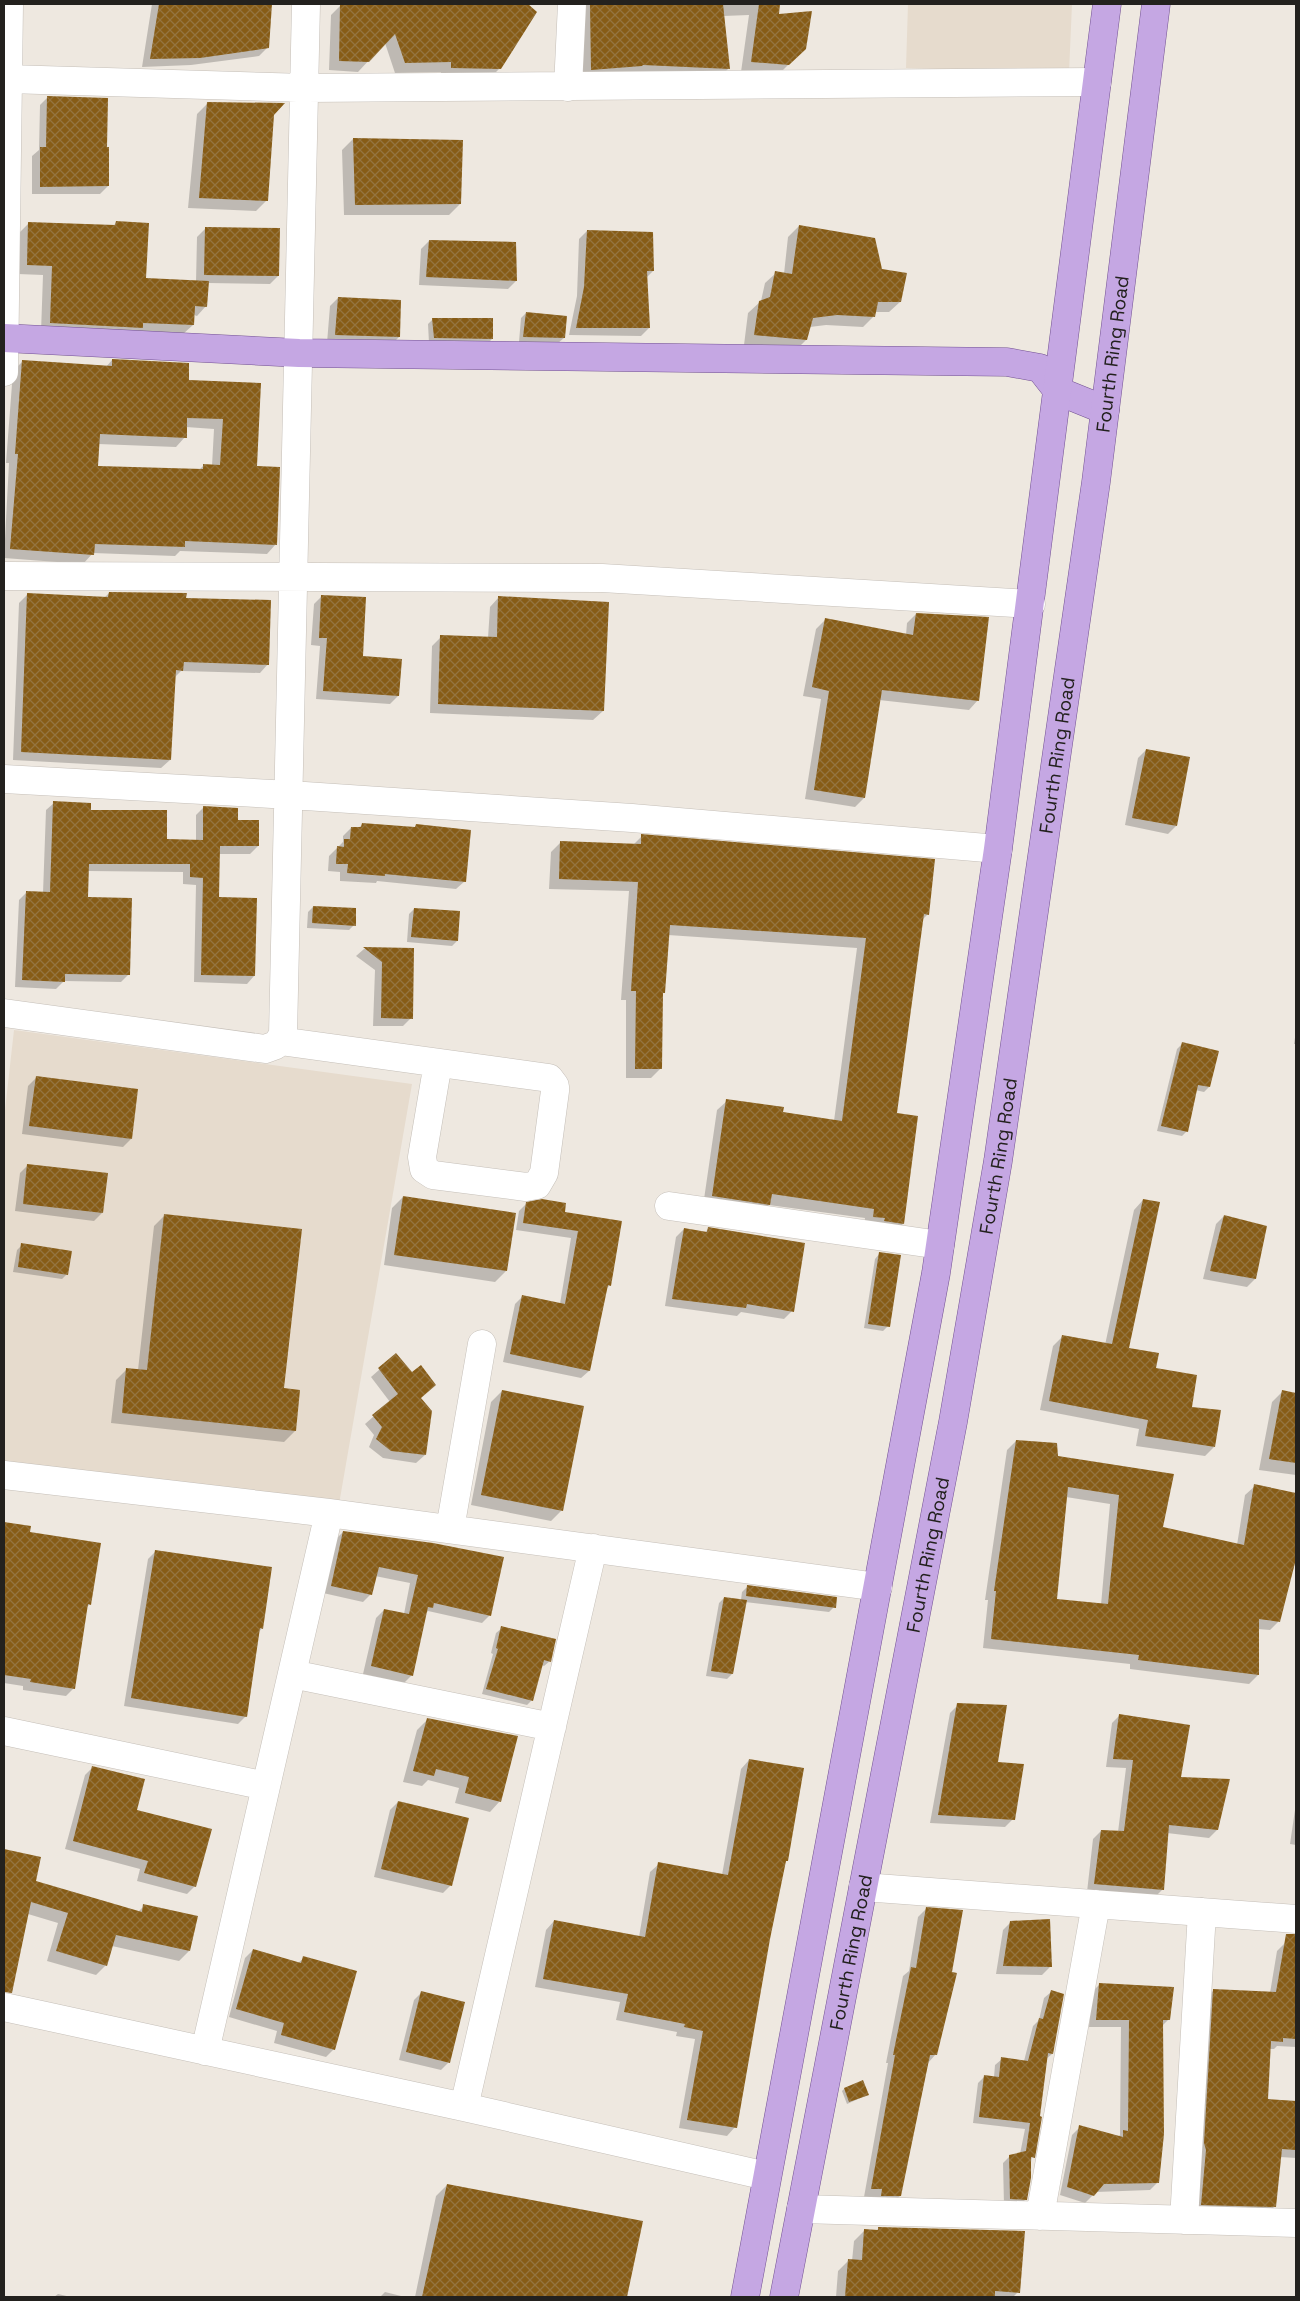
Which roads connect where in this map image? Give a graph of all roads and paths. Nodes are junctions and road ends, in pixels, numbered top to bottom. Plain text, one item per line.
1 (9, 4) edge
2 (306, 4) edge
3 (572, 4) edge
4 (1107, 4) edge
5 (1156, 4) edge
6 (8, 79) junction
7 (1097, 82) junction
8 (568, 87) junction
9 (306, 88) junction
10 (4, 338) edge
11 (299, 352) junction
12 (4, 372) edge
13 (1058, 391) junction
14 (1104, 410) junction
15 (295, 575) junction
16 (4, 576) edge
17 (1031, 604) junction
18 (4, 779) edge
19 (290, 795) junction
20 (998, 849) junction
21 (4, 1014) edge
22 (280, 1041) junction
23 (438, 1063) junction
24 (670, 1206) dead end
25 (940, 1245) junction
26 (482, 1344) dead end
27 (4, 1475) edge
28 (329, 1512) junction
29 (450, 1529) junction
30 (593, 1548) junction
31 (878, 1586) junction
32 (292, 1674) junction
33 (552, 1727) junction
34 (4, 1731) edge
35 (266, 1786) junction
36 (863, 1887) junction
37 (1096, 1904) junction
38 (1202, 1912) junction
39 (1296, 1919) edge
40 (4, 2008) edge
41 (792, 2043) junction
42 (831, 2049) junction
43 (205, 2051) junction
44 (464, 2107) junction
45 (767, 2176) junction
46 (800, 2210) junction
47 (1040, 2216) junction
48 (1184, 2220) junction
49 (1296, 2223) edge
50 (745, 2297) edge
51 (784, 2297) edge

1 - 6 street
2 - 9 street
3 - 8 street
4 - 7 main road, Fourth Ring Road
5 - 14 main road, Fourth Ring Road
6 - 9 street
6 - 10 street
7 - 8 street
7 - 13 main road, Fourth Ring Road
8 - 9 street
9 - 11 street
10 - 11 main road
10 - 12 street
11 - 13 main road
11 - 15 street
13 - 14 main road
13 - 17 main road, Fourth Ring Road
14 - 36 main road, Fourth Ring Road
15 - 16 street
15 - 17 street
15 - 19 street
17 - 20 main road, Fourth Ring Road
18 - 19 street
19 - 20 street
19 - 22 street
20 - 25 main road, Fourth Ring Road
21 - 22 street
22 - 23 street
23 - 23 street
24 - 25 street
25 - 31 main road, Fourth Ring Road
26 - 29 street
27 - 28 street
28 - 29 street
28 - 32 street
29 - 30 street
30 - 31 street
30 - 33 street
31 - 41 main road, Fourth Ring Road
32 - 33 street
32 - 35 street
33 - 44 street
34 - 35 street
35 - 43 street
36 - 37 street
36 - 42 main road, Fourth Ring Road
37 - 38 street
37 - 47 street
38 - 39 street
38 - 48 street
40 - 43 street
41 - 42 main road
41 - 45 main road, Fourth Ring Road
42 - 46 main road, Fourth Ring Road
43 - 44 street
44 - 45 street
45 - 50 main road, Fourth Ring Road
46 - 47 street
46 - 51 main road, Fourth Ring Road
47 - 48 street
48 - 49 street

